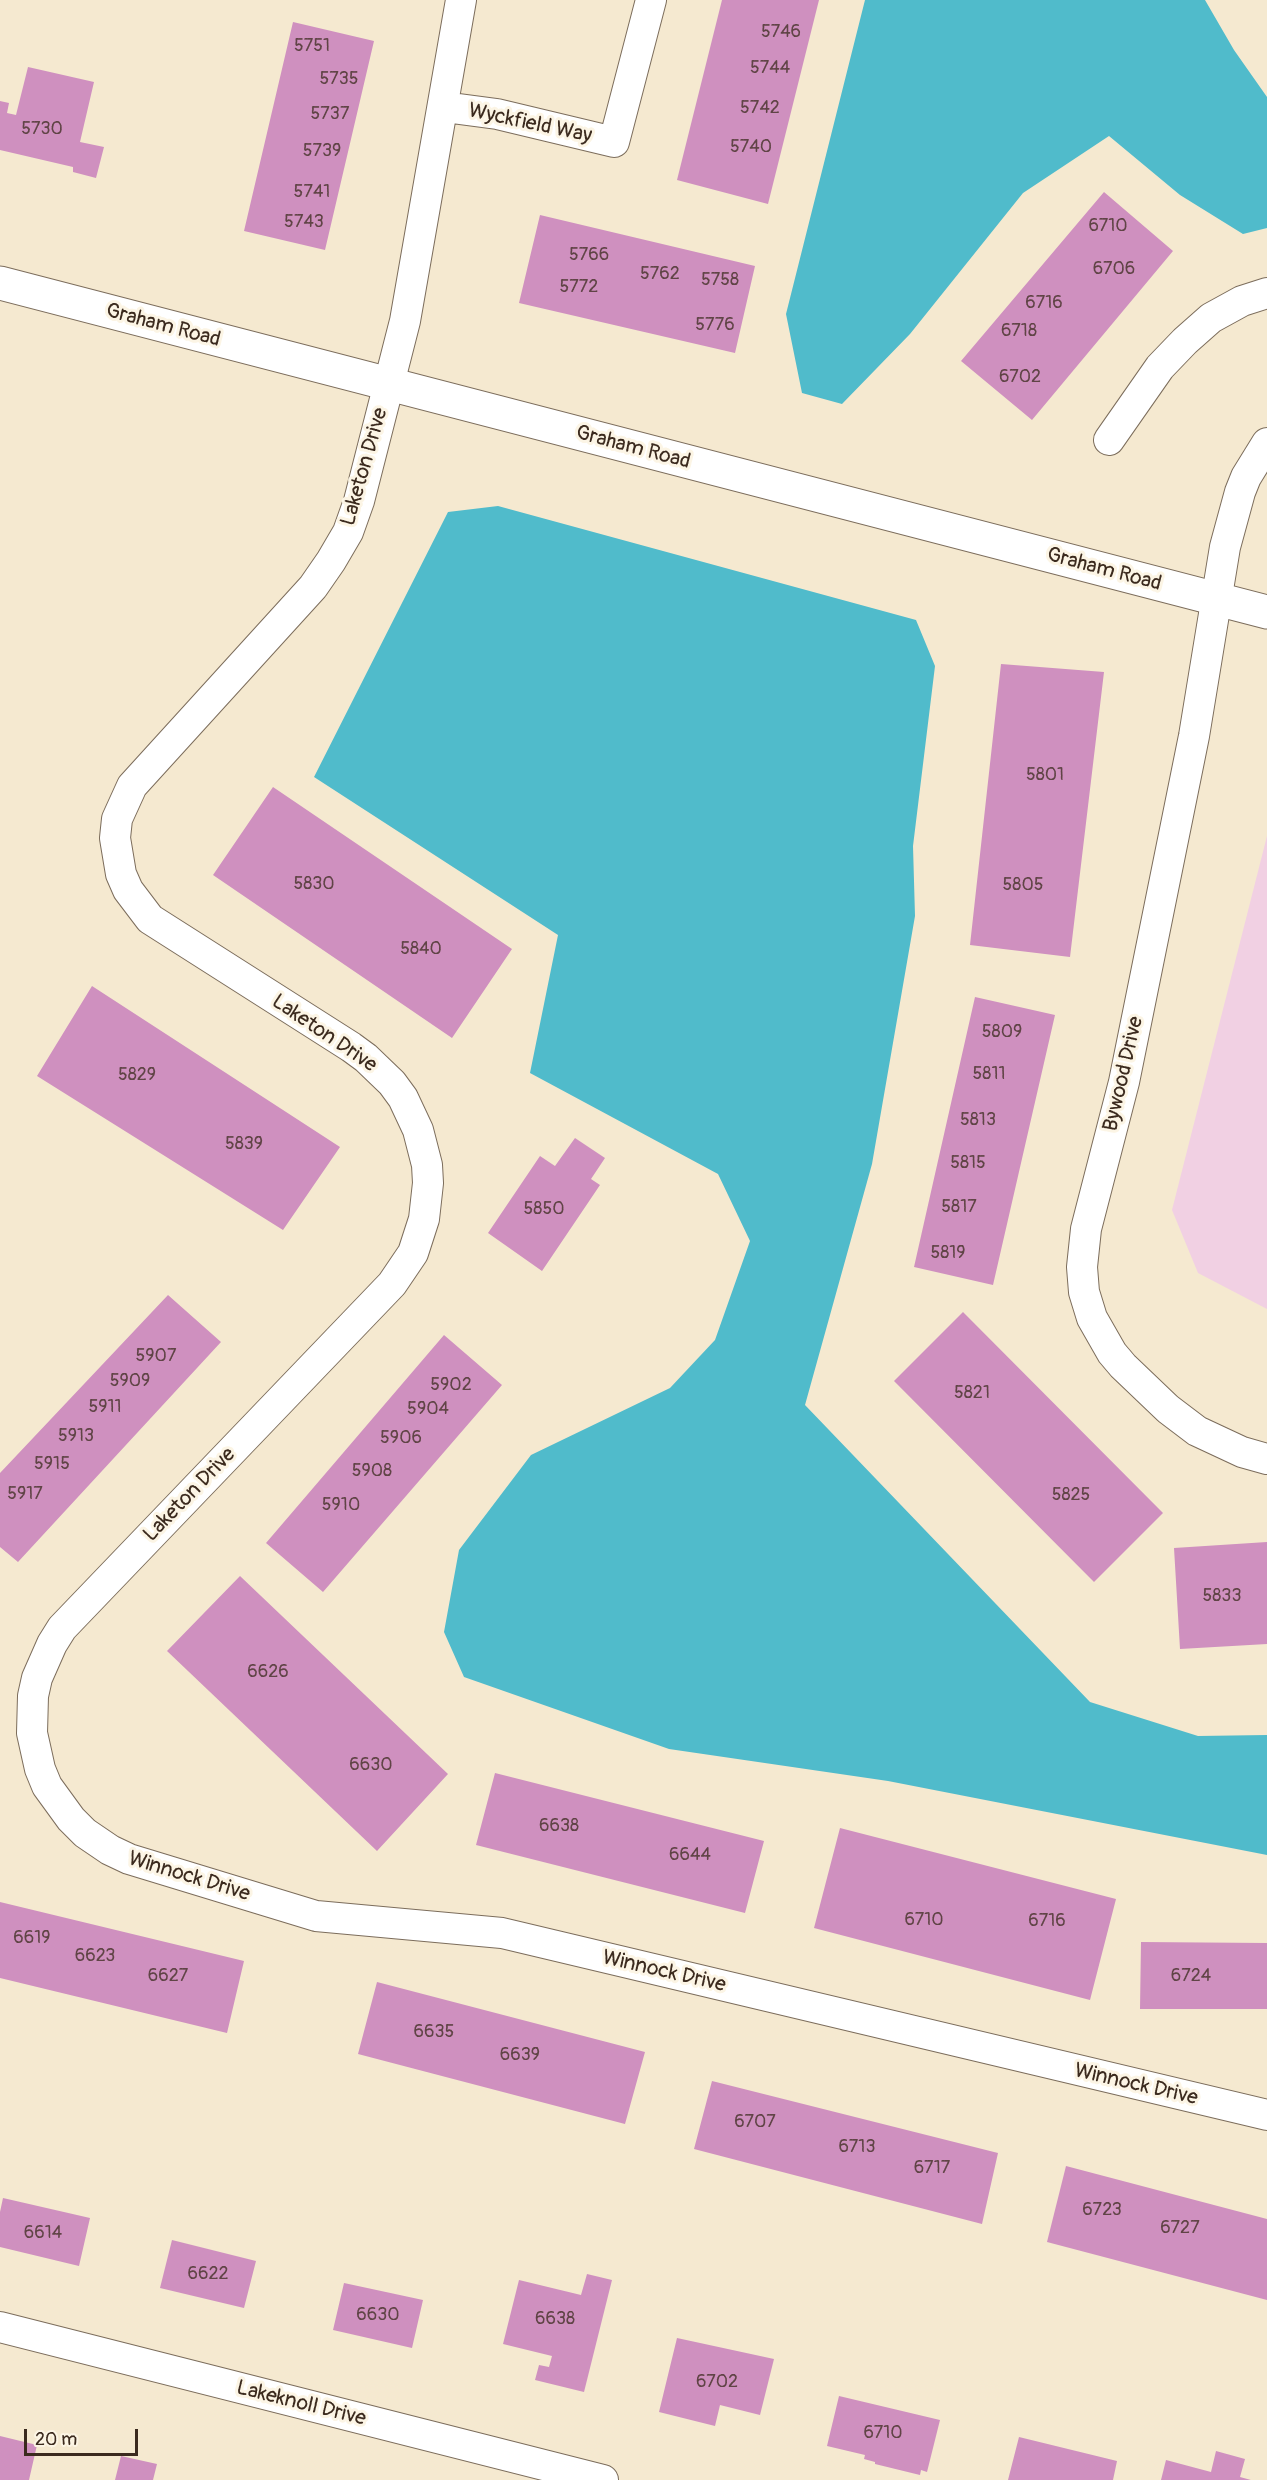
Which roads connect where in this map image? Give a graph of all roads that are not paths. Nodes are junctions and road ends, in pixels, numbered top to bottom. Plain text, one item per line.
1 (461, 0) edge
2 (651, 0) edge
3 (444, 107) junction
4 (0, 283) edge
5 (1267, 293) edge
6 (389, 385) junction
7 (1109, 440) dead end
8 (1267, 443) edge
9 (1217, 600) junction
10 (1267, 612) edge
11 (1267, 1460) edge
12 (71, 1819) joint
13 (1267, 2115) edge
14 (0, 2327) edge
15 (603, 2480) edge

1 - 3 street, Wyckfield Way
2 - 3 street, Wyckfield Way
3 - 6 street, Wyckfield Way
4 - 6 street, Graham Road
5 - 7 street
6 - 9 street, Graham Road
6 - 12 street, Laketon Drive
8 - 9 street, Bywood Drive
9 - 10 street, Graham Road
9 - 11 street, Bywood Drive
12 - 13 street, Winnock Drive
14 - 15 street, Lakeknoll Drive

